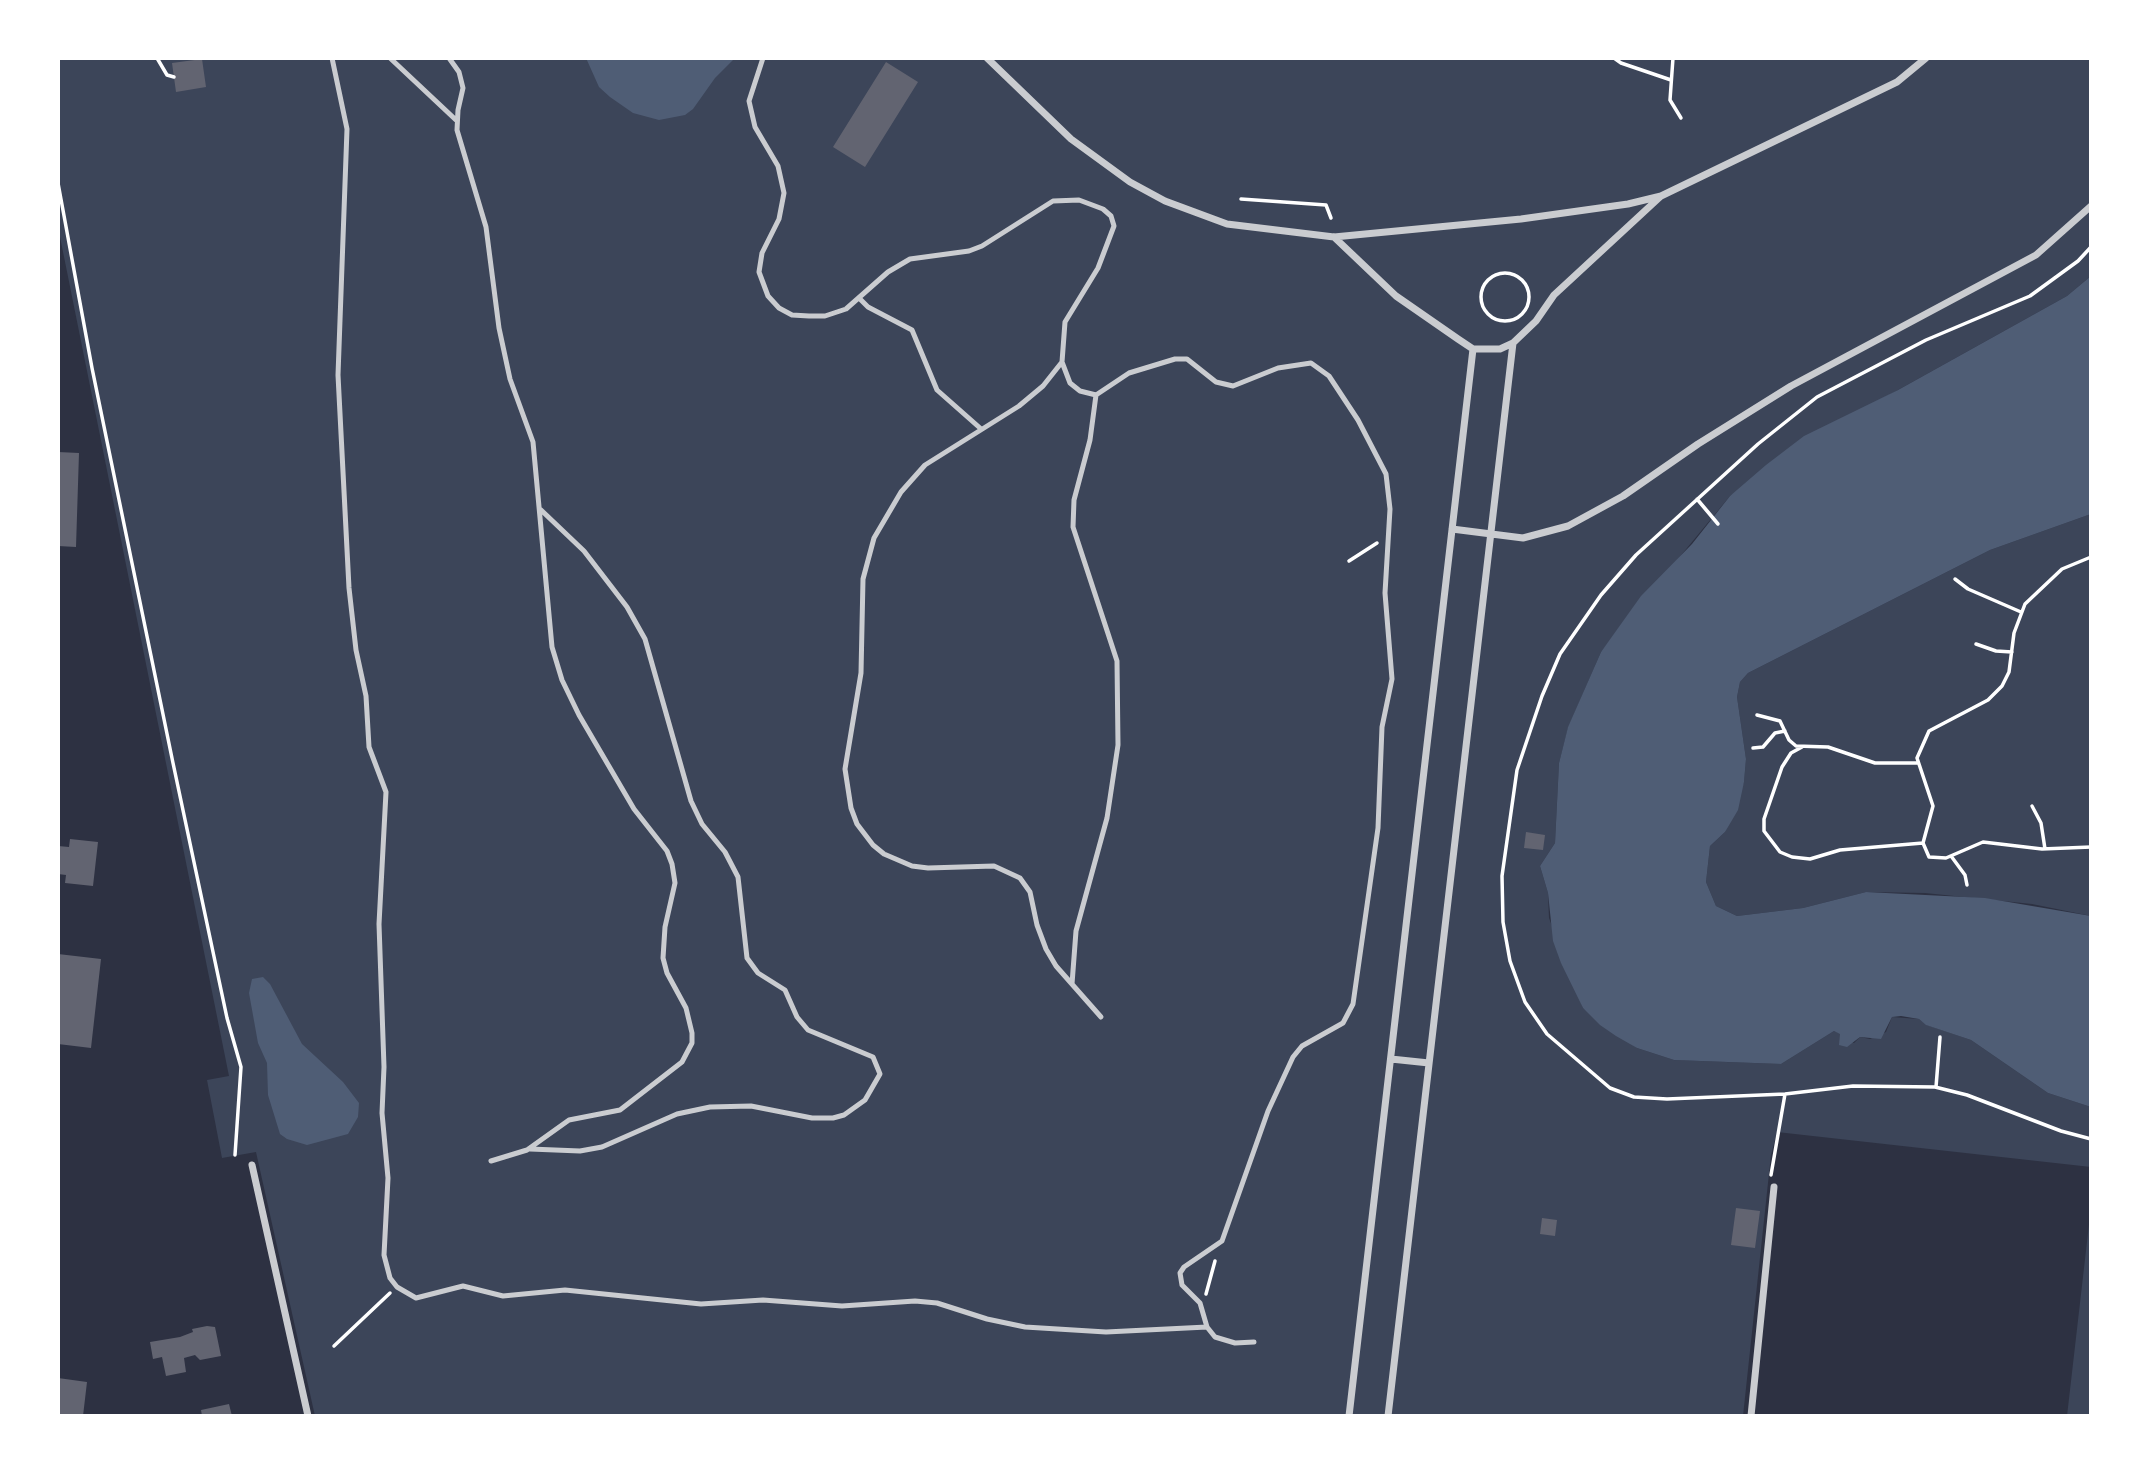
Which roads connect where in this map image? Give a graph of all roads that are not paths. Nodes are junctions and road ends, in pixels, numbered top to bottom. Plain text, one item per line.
1 (332, 58) edge
2 (390, 58) edge
3 (449, 58) edge
4 (763, 58) edge
5 (987, 58) edge
6 (1926, 58) edge
7 (456, 120) junction
8 (1661, 196) junction
9 (2091, 206) edge
10 (1334, 237) junction
11 (860, 299) junction
12 (1513, 343) junction
13 (1473, 349) junction
14 (1062, 362) junction
15 (1096, 395) junction
16 (980, 428) junction
17 (541, 510) junction
18 (1452, 529) junction
19 (1489, 535) junction
20 (1072, 984) junction
21 (1101, 1017) dead end
22 (1391, 1059) junction
23 (1429, 1063) junction
24 (527, 1150) junction
25 (491, 1161) dead end
26 (252, 1165) dead end
27 (1774, 1187) dead end
28 (1207, 1327) junction
29 (1254, 1342) dead end
30 (309, 1416) edge
31 (1349, 1416) edge
32 (1388, 1416) edge
33 (1751, 1416) edge

1 - 28 lane
2 - 7 lane
3 - 7 lane
4 - 11 lane
5 - 10 street
6 - 8 street
7 - 17 lane
8 - 10 street
8 - 12 street
9 - 19 street
10 - 13 street
11 - 14 lane
11 - 16 lane
12 - 13 street
12 - 19 street
13 - 18 street
14 - 15 lane
14 - 16 lane
15 - 20 lane
15 - 28 lane
16 - 20 lane
17 - 24 lane
17 - 24 lane
18 - 19 street
18 - 22 street
19 - 23 street
20 - 21 lane
22 - 23 street
22 - 31 street
23 - 32 street
24 - 25 lane
26 - 30 street
27 - 33 street
28 - 29 lane

